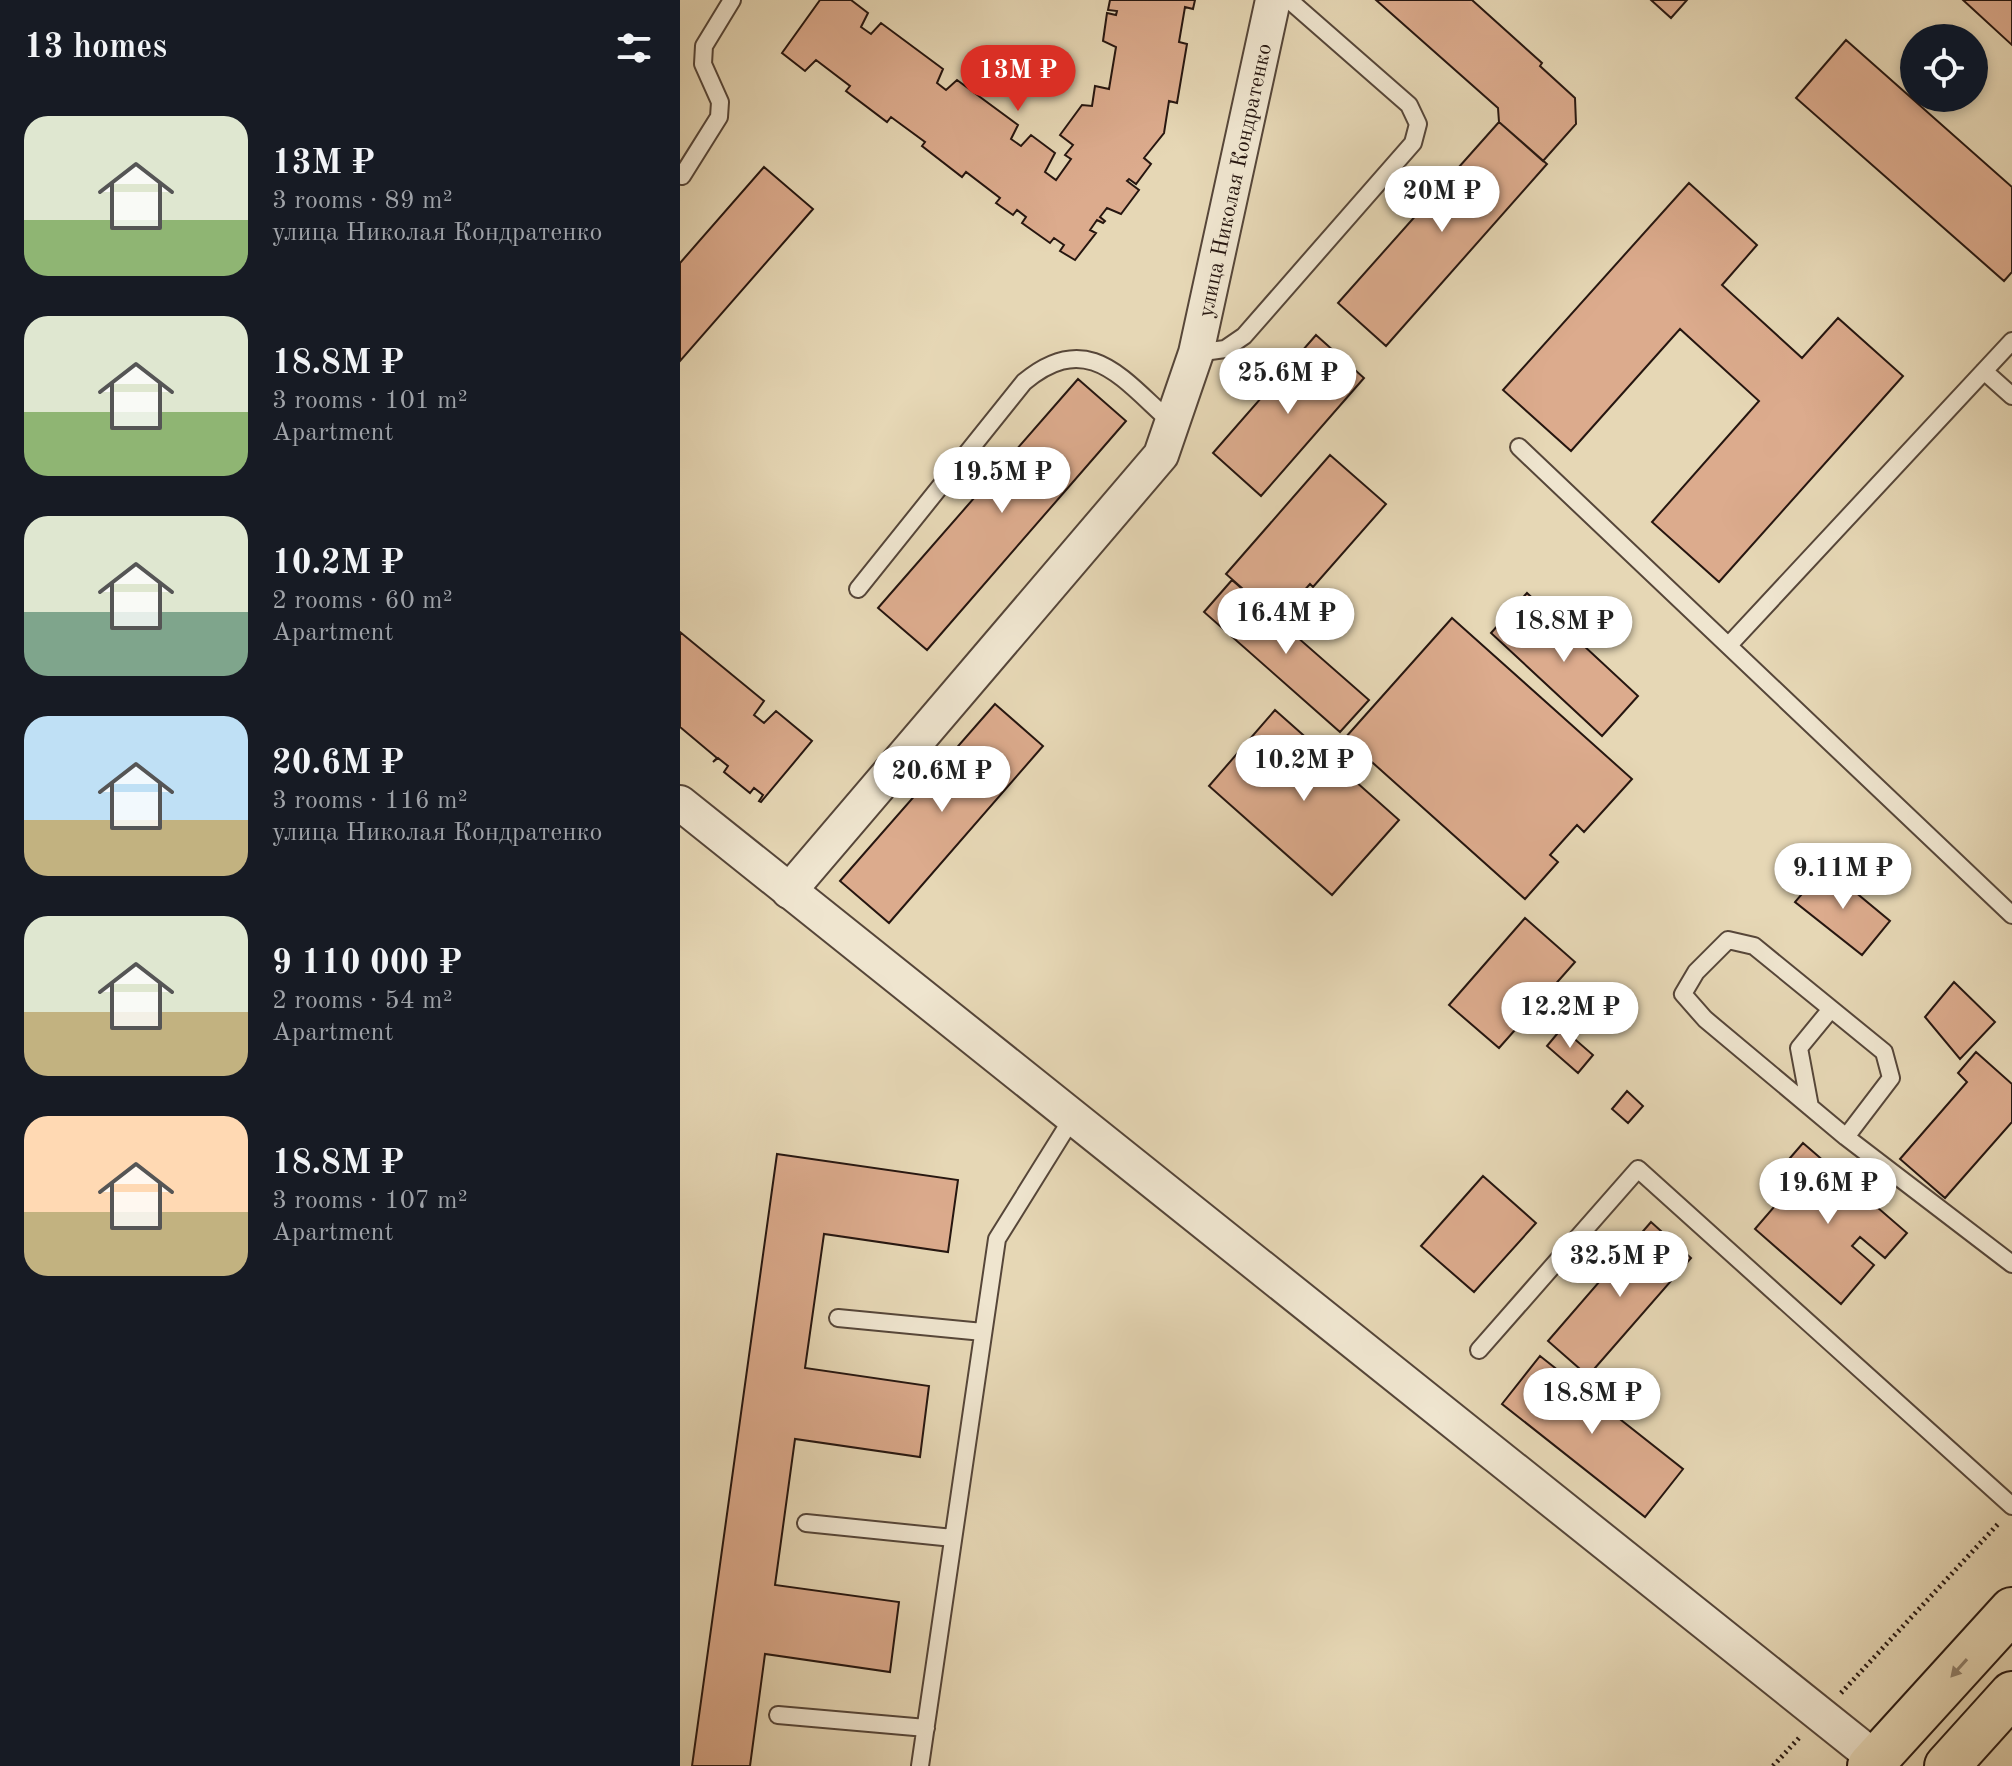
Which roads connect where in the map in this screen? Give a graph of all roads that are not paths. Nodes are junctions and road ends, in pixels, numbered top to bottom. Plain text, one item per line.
1 (732, 0) edge
2 (1273, 0) edge
3 (1289, 0) edge
4 (681, 177) edge
5 (2012, 341) edge
6 (1196, 353) junction
7 (1984, 371) junction
8 (2012, 396) edge
9 (1173, 424) junction
10 (1519, 447) dead end
11 (858, 589) dead end
12 (1729, 645) junction
13 (680, 803) edge
14 (789, 891) junction
15 (2012, 915) edge
16 (1831, 1009) junction
17 (1810, 1107) junction
18 (1073, 1117) junction
19 (1846, 1137) junction
20 (2012, 1264) edge
21 (838, 1318) dead end
22 (983, 1332) junction
23 (1479, 1350) dead end
24 (2012, 1506) edge
25 (806, 1523) dead end
26 (953, 1538) junction
27 (2012, 1610) edge
28 (2012, 1694) edge
29 (778, 1715) dead end
30 (926, 1728) junction
31 (1873, 1763) edge
32 (920, 1766) edge
33 (1947, 1766) edge

1 - 4 lane
2 - 6 street, улица Николая Кондратенко
3 - 6 lane
5 - 7 lane
6 - 9 street, улица Николая Кондратенко
7 - 8 lane
7 - 12 lane
9 - 11 lane
9 - 14 street, улица Николая Кондратенко
10 - 12 lane
12 - 15 lane
13 - 14 street
14 - 18 street
16 - 17 lane
16 - 17 lane
16 - 19 lane
17 - 19 lane
18 - 22 lane
18 - 31 street
19 - 20 lane
21 - 22 lane
22 - 26 lane
23 - 24 lane
25 - 26 lane
26 - 30 lane
27 -> 31 main road
28 - 33 main road
29 - 30 lane
30 - 32 lane

